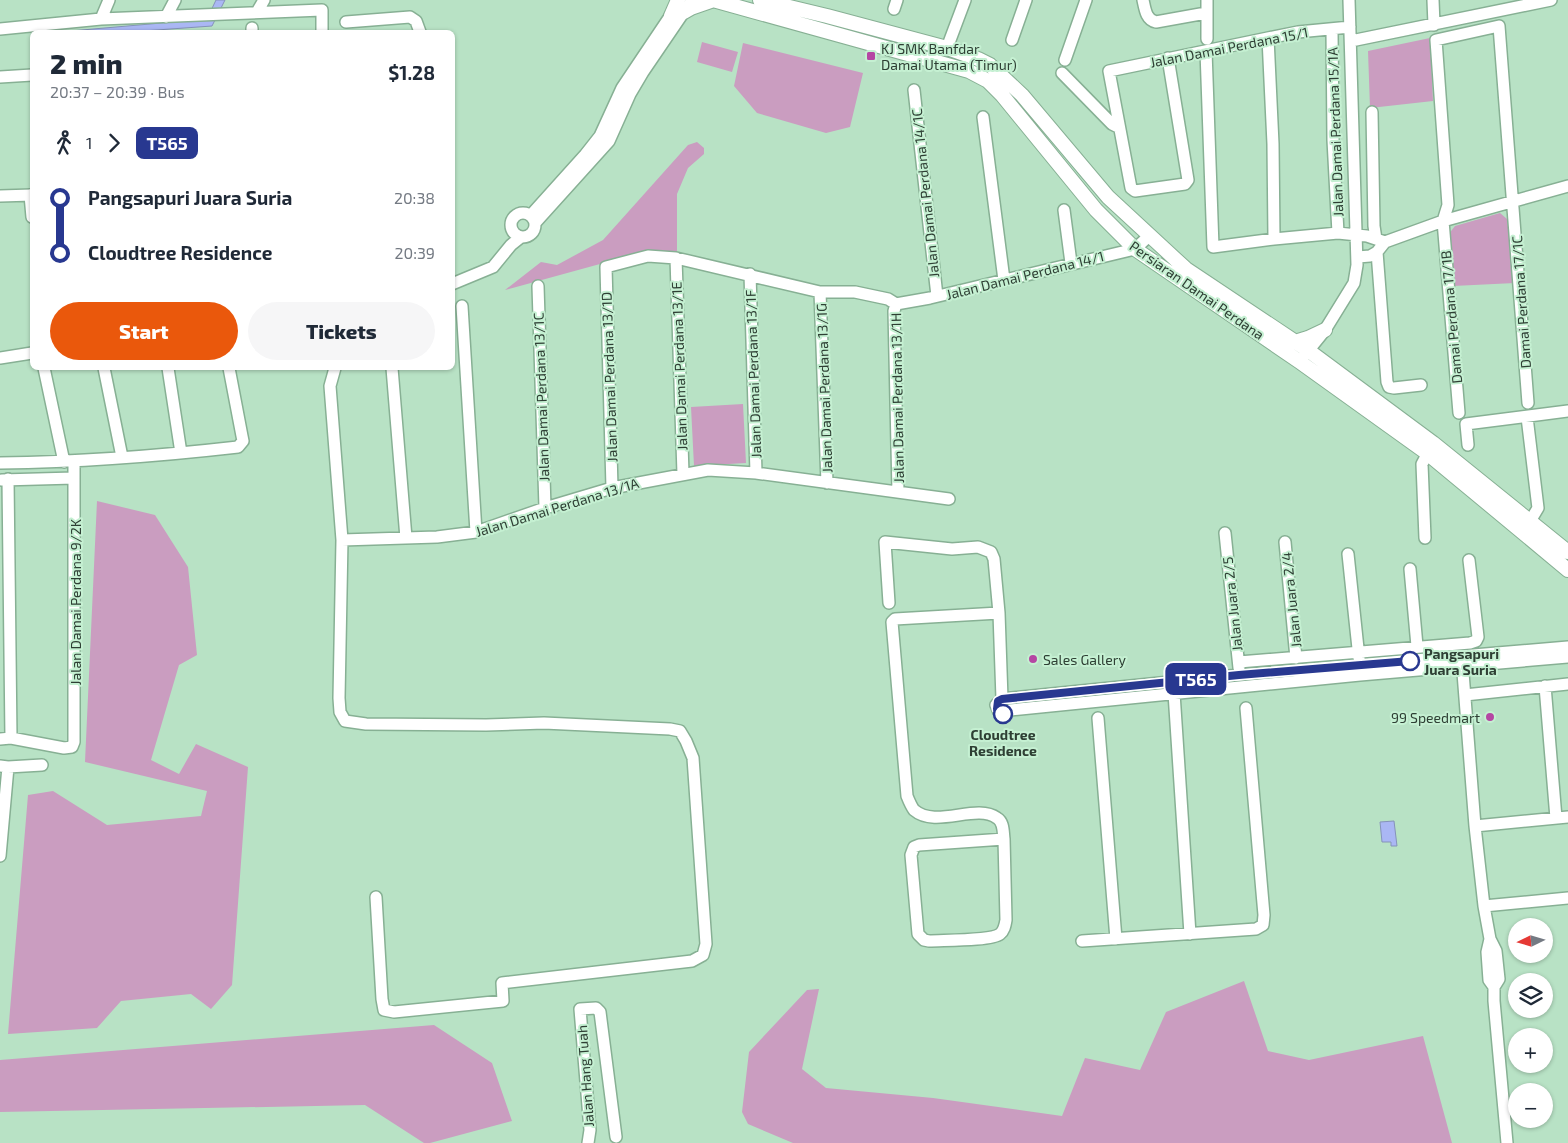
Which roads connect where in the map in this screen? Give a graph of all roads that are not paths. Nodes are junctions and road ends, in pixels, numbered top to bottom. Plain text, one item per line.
1 (109, 0) edge
2 (175, 0) edge
3 (264, 0) edge
4 (692, 0) edge
5 (714, 0) edge
6 (760, 0) edge
7 (965, 0) edge
8 (1026, 0) edge
9 (1086, 0) edge
10 (1143, 0) edge
11 (1207, 0) edge
12 (1349, 0) edge
13 (1433, 0) edge
14 (1497, 0) edge
15 (1551, 0) edge
16 (325, 5) edge
17 (678, 7) edge
18 (258, 12) junction
19 (1498, 12) junction
20 (1206, 14) junction
21 (166, 17) junction
22 (101, 19) junction
23 (346, 22) dead end
24 (1434, 25) junction
25 (1499, 26) joint
26 (1350, 28) junction
27 (0, 29) edge
28 (322, 30) edge
29 (419, 30) edge
30 (1332, 30) junction
31 (1268, 38) junction
32 (1012, 40) dead end
33 (1350, 41) junction
34 (1206, 45) junction
35 (947, 48) junction
36 (1168, 58) junction
37 (1065, 60) dead end
38 (1062, 73) dead end
39 (30, 75) edge
40 (0, 77) edge
41 (914, 90) dead end
42 (1022, 95) junction
43 (1008, 102) junction
44 (1372, 112) dead end
45 (983, 117) dead end
46 (1118, 127) junction
47 (1568, 186) edge
48 (30, 195) edge
49 (0, 196) edge
50 (1514, 202) junction
51 (1064, 210) dead end
52 (533, 219) junction
53 (1443, 221) junction
54 (1338, 233) junction
55 (517, 234) junction
56 (1149, 236) junction
57 (1356, 236) junction
58 (1274, 239) junction
59 (1381, 240) junction
60 (1135, 249) junction
61 (1377, 252) junction
62 (1358, 257) junction
63 (676, 258) junction
64 (1071, 264) junction
65 (750, 274) junction
66 (1004, 280) junction
67 (455, 283) edge
68 (538, 286) dead end
69 (820, 292) junction
70 (937, 296) junction
71 (896, 304) junction
72 (462, 306) dead end
73 (1325, 330) junction
74 (1295, 342) junction
75 (30, 353) edge
76 (1304, 356) junction
77 (0, 358) edge
78 (1321, 360) junction
79 (45, 370) edge
80 (104, 370) edge
81 (168, 370) edge
82 (229, 370) edge
83 (334, 370) edge
84 (392, 370) edge
85 (1421, 385) dead end
86 (1528, 403) dead end
87 (1568, 411) edge
88 (1459, 413) dead end
89 (1527, 417) junction
90 (1468, 445) dead end
91 (1430, 448) junction
92 (180, 453) junction
93 (122, 457) junction
94 (69, 462) junction
95 (0, 463) edge
96 (756, 473) junction
97 (682, 474) junction
98 (74, 478) junction
99 (4, 480) edge
100 (827, 483) junction
101 (612, 488) junction
102 (898, 492) junction
103 (949, 499) dead end
104 (545, 508) junction
105 (1531, 522) junction
106 (476, 532) junction
107 (1225, 533) dead end
108 (1522, 534) junction
109 (406, 538) junction
110 (1425, 538) dead end
111 (342, 540) junction
112 (1285, 542) dead end
113 (1568, 552) edge
114 (1348, 554) dead end
115 (1469, 560) dead end
116 (1410, 569) dead end
117 (1568, 570) edge
118 (889, 602) dead end
119 (999, 613) junction
120 (1417, 646) junction
121 (1568, 647) edge
122 (1358, 651) junction
123 (1568, 657) edge
124 (1296, 658) junction
125 (1239, 662) junction
126 (1462, 662) junction
127 (1360, 670) junction
128 (1239, 675) junction
129 (1568, 684) edge
130 (1544, 686) junction
131 (1174, 693) junction
132 (1465, 695) junction
133 (1002, 699) junction
134 (1246, 708) dead end
135 (1098, 718) dead end
136 (6, 738) edge
137 (42, 765) dead end
138 (4, 767) edge
139 (1568, 817) edge
140 (1556, 818) junction
141 (1475, 826) junction
142 (1, 831) edge
143 (1004, 839) junction
144 (0, 856) edge
145 (376, 897) dead end
146 (1568, 898) edge
147 (1484, 906) junction
148 (1190, 934) junction
149 (1116, 939) junction
150 (1082, 940) dead end
151 (616, 1137) dead end
152 (588, 1143) edge
153 (1507, 1143) edge

1 - 22 street
2 - 21 street
3 - 18 street
4 - 17 street
5 - 17 main road
5 - 43 main road, Persiaran Damai Perdana
6 - 35 main road, Persiaran Damai Perdana
7 - 35 street
8 - 32 street
9 - 37 street
10 - 20 street
11 - 20 street
12 - 26 street
13 - 24 street
14 - 19 street
15 - 19 street
16 - 18 street
16 - 28 street
17 - 52 street
18 - 21 street
19 - 24 street
20 - 34 street
21 - 22 street
22 - 27 street
23 - 29 street
24 - 33 street
25 - 50 street, Damai Perdana 17/1C
25 - 53 street, Damai Perdana 17/1B
26 - 30 street, Jalan Damai Perdana 15/1
26 - 33 street
30 - 31 street, Jalan Damai Perdana 15/1
30 - 54 street, Jalan Damai Perdana 15/1A
31 - 34 street, Jalan Damai Perdana 15/1
31 - 58 street
33 - 57 street
34 - 36 street, Jalan Damai Perdana 15/1
34 - 58 street
35 - 42 main road, Persiaran Damai Perdana
36 - 46 street, Jalan Damai Perdana 15/1
36 - 46 street
38 - 46 street
39 - 40 street
41 - 70 street, Jalan Damai Perdana 14/1C
42 - 43 main road
42 - 56 main road, Persiaran Damai Perdana
43 - 60 main road, Persiaran Damai Perdana
44 - 59 street
45 - 66 street
47 - 50 street
48 - 49 street
50 - 53 street
50 - 86 street, Damai Perdana 17/1C
51 - 64 street
52 - 55 street
52 - 55 street
53 - 59 street
53 - 88 street, Damai Perdana 17/1B
54 - 57 street
54 - 58 street
55 - 67 street
56 - 60 street, Jalan Damai Perdana 14/1
56 - 74 main road, Persiaran Damai Perdana
57 - 59 street
57 - 62 street
59 - 61 street
60 - 64 street, Jalan Damai Perdana 14/1
60 - 76 main road, Persiaran Damai Perdana
61 - 62 street
61 - 85 street
62 - 73 street
63 - 65 street
63 - 97 street, Jalan Damai Perdana 13/1E
63 - 101 street, Jalan Damai Perdana 13/1D
64 - 66 street, Jalan Damai Perdana 14/1
65 - 69 street
65 - 96 street, Jalan Damai Perdana 13/1F
66 - 70 street, Jalan Damai Perdana 14/1
68 - 104 street, Jalan Damai Perdana 13/1C
69 - 71 street
69 - 100 street, Jalan Damai Perdana 13/1G
70 - 71 street, Jalan Damai Perdana 14/1
71 - 102 street, Jalan Damai Perdana 13/1H
72 - 106 street
73 - 74 main road
73 - 76 street
73 - 78 main road
74 - 76 main road, Persiaran Damai Perdana
75 - 77 street
76 - 78 main road, Persiaran Damai Perdana
76 - 91 main road, Persiaran Damai Perdana
78 - 91 main road, Persiaran Damai Perdana
79 - 94 street, Jalan Damai Perdana 9/2K
80 - 93 street
81 - 92 street
82 - 92 street
83 - 111 street
84 - 109 street
87 - 89 street
89 - 90 street
89 - 105 street
91 - 105 main road, Persiaran Damai Perdana
91 - 108 main road, Persiaran Damai Perdana
91 - 110 street
92 - 93 street
93 - 94 street
94 - 95 street
94 - 98 street, Jalan Damai Perdana 9/2K
96 - 97 street, Jalan Damai Perdana 13/1A
96 - 100 street, Jalan Damai Perdana 13/1A
97 - 101 street, Jalan Damai Perdana 13/1A
98 - 99 street
98 - 136 street, Jalan Damai Perdana 9/2K
99 - 136 street
100 - 102 street, Jalan Damai Perdana 13/1A
101 - 104 street, Jalan Damai Perdana 13/1A
102 - 103 street, Jalan Damai Perdana 13/1A
104 - 106 street, Jalan Damai Perdana 13/1A
105 - 108 street
105 - 113 main road, Persiaran Damai Perdana
106 - 109 street, Jalan Damai Perdana 13/1A
107 - 125 street, Jalan Juara 2/5
108 - 117 main road, Persiaran Damai Perdana
109 - 111 street, Jalan Damai Perdana 13/1A
111 - 145 street
112 - 124 street, Jalan Juara 2/4
114 - 122 street
115 - 120 street
116 - 120 street
118 - 119 street
119 - 133 street
119 - 143 street
120 - 122 street
121 - 126 street
122 - 124 street
122 - 127 street
123 - 126 street
124 - 125 street
125 - 128 street, Jalan Juara 2/5
126 - 127 street
126 - 132 street
127 - 128 street
127 - 131 street
128 - 133 street
129 - 130 street
130 - 132 street
130 - 140 street
131 - 133 street
131 - 148 street
132 - 141 street
134 - 148 street
135 - 149 street
137 - 138 street
138 - 142 street
139 - 140 street
140 - 141 street
141 - 147 street
142 - 144 street
143 - 143 street
146 - 147 street
147 - 153 street
148 - 149 street
149 - 150 street
151 - 152 street, Jalan Hang Tuah

